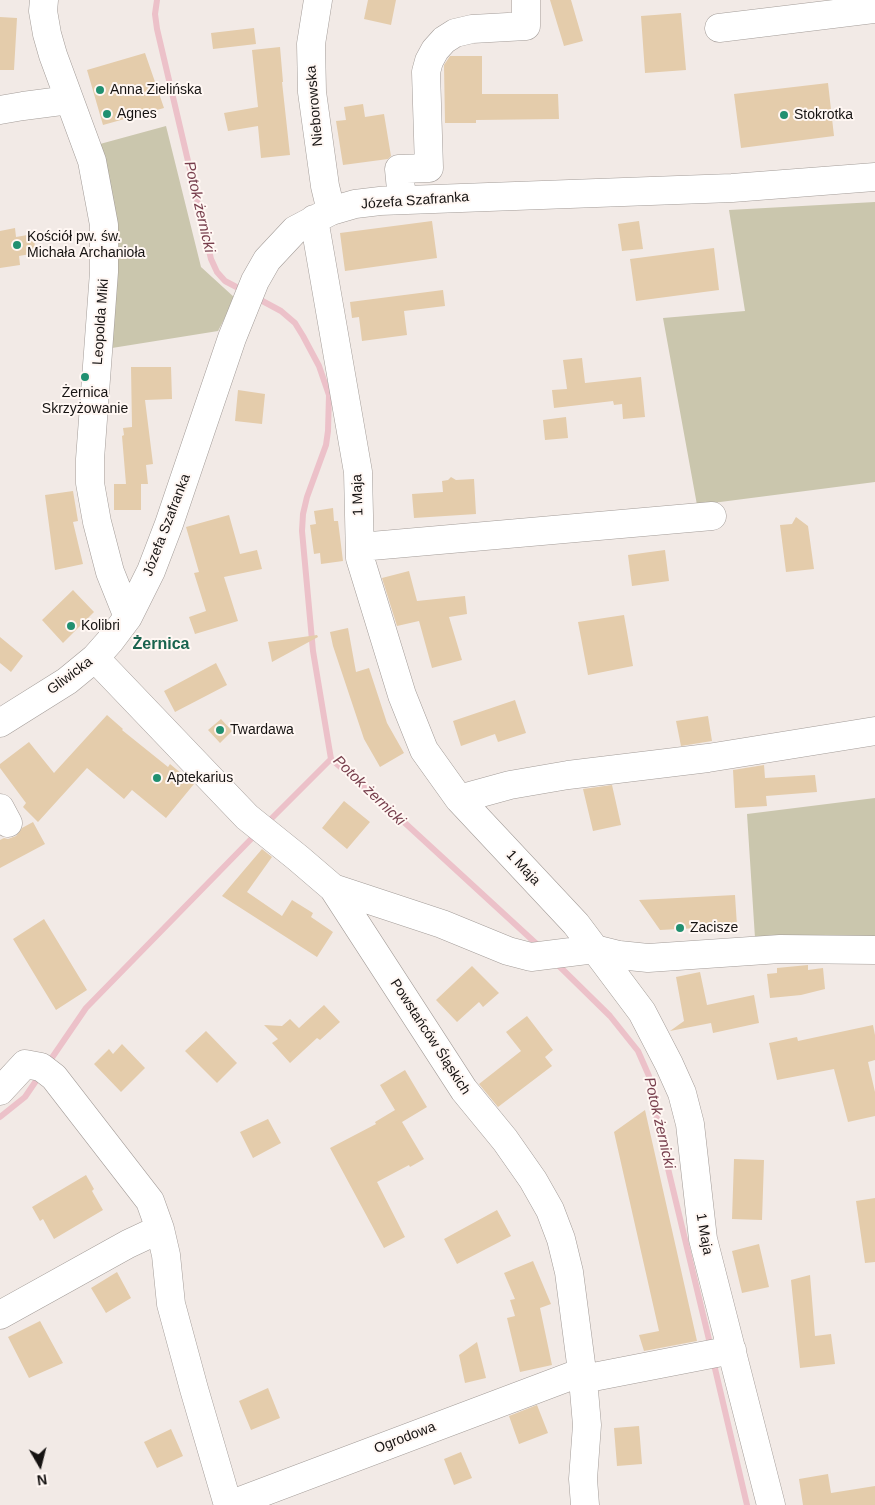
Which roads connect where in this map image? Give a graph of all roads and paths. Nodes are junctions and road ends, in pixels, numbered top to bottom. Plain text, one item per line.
1 (44, 0) edge
2 (318, 0) edge
3 (526, 0) edge
4 (875, 10) edge
5 (718, 28) dead end
6 (69, 100) junction
7 (0, 110) edge
8 (875, 177) edge
9 (402, 200) junction
10 (323, 215) junction
11 (712, 516) dead end
12 (360, 547) junction
13 (128, 617) junction
14 (94, 658) junction
15 (0, 723) edge
16 (875, 731) edge
17 (459, 799) junction
18 (333, 888) junction
19 (595, 949) junction
20 (875, 950) edge
21 (0, 1091) edge
22 (160, 1229) junction
23 (0, 1315) edge
24 (718, 1353) junction
25 (583, 1376) junction
26 (228, 1505) edge
27 (585, 1505) edge
28 (771, 1505) edge

1 - 6 street, Leopolda Miki
2 - 10 street, Nieborowska
3 - 9 street
4 - 5 street
6 - 7 street
6 - 13 street, Leopolda Miki
8 - 9 street, Józefa Szafranka
9 - 10 street, Józefa Szafranka
10 - 12 street, 1 Maja
10 - 13 street, Józefa Szafranka
11 - 12 street
12 - 17 street, 1 Maja
13 - 14 street, Gliwicka
14 - 15 street, Gliwicka
14 - 18 street, Powstańców Śląskich
16 - 17 street
17 - 19 street, 1 Maja
18 - 19 street
18 - 25 street, Powstańców Śląskich
19 - 20 street
19 - 24 street, 1 Maja
21 - 22 street
22 - 23 street
22 - 26 street
24 - 25 street, Ogrodowa
24 - 28 street, 1 Maja
25 - 26 street, Ogrodowa
25 - 27 street, Powstańców Śląskich

